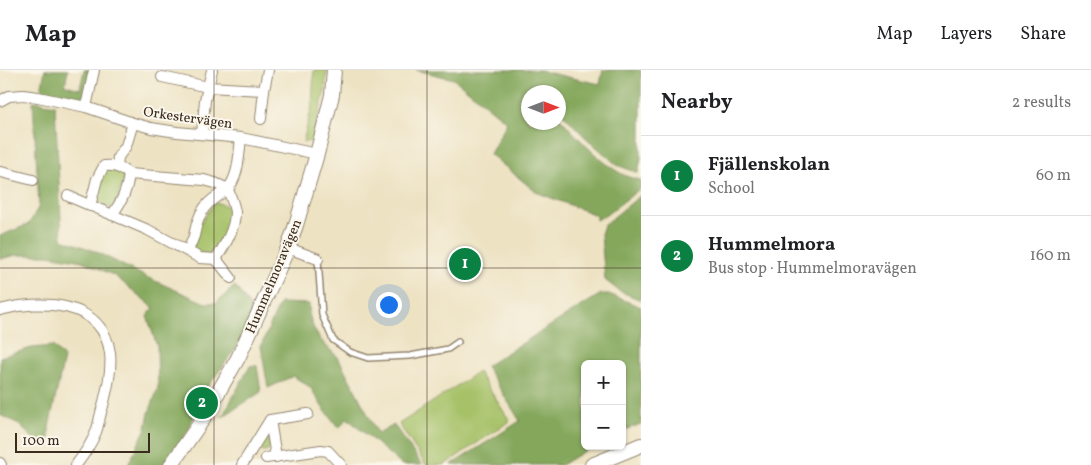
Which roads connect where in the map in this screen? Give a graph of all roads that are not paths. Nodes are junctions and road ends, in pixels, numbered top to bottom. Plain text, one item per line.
1 (94, 70) edge
2 (212, 70) edge
3 (268, 70) edge
4 (334, 70) edge
5 (160, 73) edge
6 (208, 86) junction
7 (264, 90) junction
8 (0, 100) edge
9 (86, 107) junction
10 (261, 118) dead end
11 (133, 124) junction
12 (202, 134) junction
13 (241, 138) junction
14 (317, 154) junction
15 (117, 167) junction
16 (0, 170) edge
17 (129, 174) junction
18 (33, 180) dead end
19 (228, 189) junction
20 (68, 196) dead end
21 (90, 206) junction
22 (112, 215) junction
23 (288, 248) junction
24 (188, 251) junction
25 (216, 259) junction
26 (318, 259) joint
27 (231, 278) dead end
28 (0, 310) edge
29 (458, 342) dead end
30 (308, 414) dead end
31 (270, 420) junction
32 (641, 445) edge
33 (253, 449) junction
34 (270, 460) edge
35 (79, 464) edge
36 (171, 465) edge
37 (242, 465) edge
38 (341, 465) edge
39 (592, 465) edge

1 - 9 street
2 - 6 street
3 - 7 street
4 - 14 street, Hummelmoravägen
5 - 6 street
6 - 7 street
6 - 12 street
7 - 10 street
8 - 9 street, Orkestervägen
9 - 11 street, Orkestervägen
11 - 12 street, Orkestervägen
11 - 15 street
12 - 13 street, Orkestervägen
13 - 14 street, Orkestervägen
13 - 19 street
14 - 23 street, Hummelmoravägen
15 - 17 street
15 - 21 street
16 - 18 street
17 - 19 street
17 - 22 street
19 - 24 street
19 - 25 street
20 - 21 street
21 - 22 street
22 - 24 street
23 - 26 street
23 - 36 street, Hummelmoravägen
24 - 25 street
25 - 27 street
26 - 29 lane
28 - 35 street
30 - 31 street
31 - 33 street
31 - 34 street
32 - 39 street
33 - 34 street
33 - 37 street
34 - 38 street

